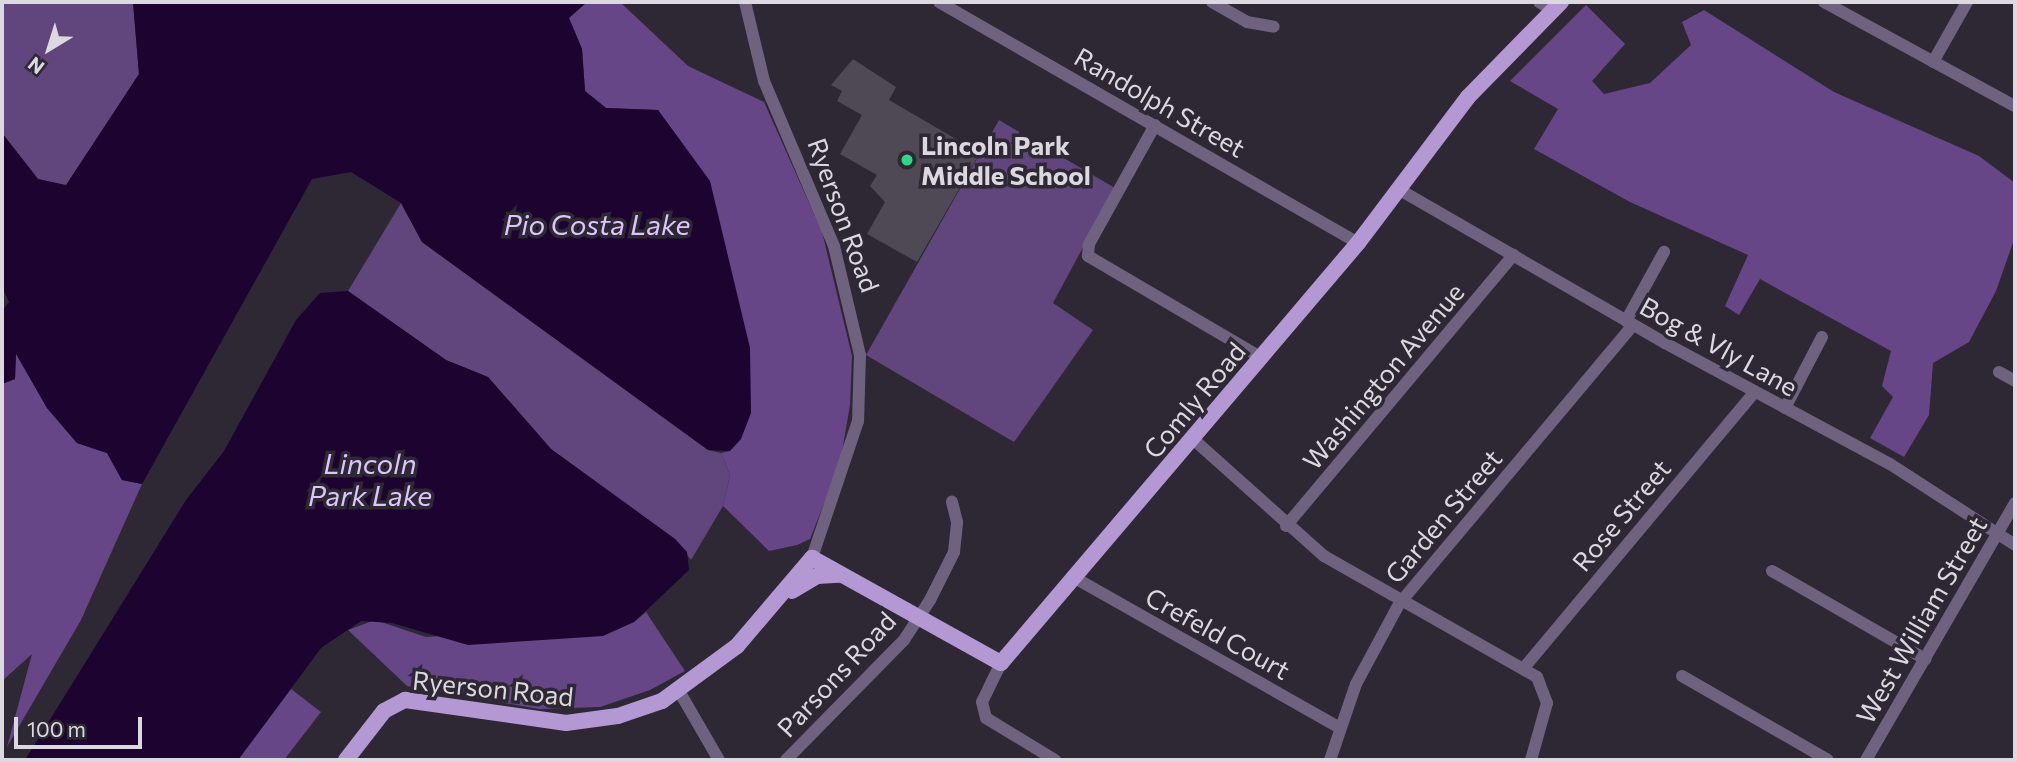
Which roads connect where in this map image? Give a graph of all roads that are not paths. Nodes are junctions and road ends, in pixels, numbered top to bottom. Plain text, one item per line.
1 (746, 2) edge
2 (939, 2) edge
3 (1212, 2) edge
4 (1824, 2) edge
5 (1967, 2) edge
6 (1551, 4) edge
7 (1274, 27) dead end
8 (1933, 62) junction
9 (2015, 106) edge
10 (1155, 125) junction
11 (1400, 190) junction
12 (1358, 243) junction
13 (1664, 252) dead end
14 (1513, 255) junction
15 (1630, 323) junction
16 (1822, 337) dead end
17 (1262, 358) junction
18 (1999, 372) dead end
19 (2015, 381) edge
20 (1755, 392) junction
21 (1785, 408) junction
22 (1193, 439) junction
23 (952, 502) dead end
24 (2015, 503) edge
25 (1286, 526) junction
26 (1998, 533) junction
27 (2015, 545) edge
28 (812, 558) junction
29 (1772, 571) dead end
30 (842, 575) junction
31 (1075, 578) junction
32 (1401, 601) junction
33 (765, 616) junction
34 (919, 618) junction
35 (1925, 659) junction
36 (1001, 663) junction
37 (1523, 668) junction
38 (1682, 676) dead end
39 (679, 691) junction
40 (1339, 727) junction
41 (346, 760) edge
42 (719, 760) edge
43 (786, 760) edge
44 (1055, 760) edge
45 (1330, 760) edge
46 (1531, 760) edge
47 (1828, 760) edge
48 (1866, 760) edge

1 - 28 street, Ryerson Road
2 - 10 street, Randolph Street
3 - 7 street
4 - 8 street
5 - 8 street
6 - 11 main road, Comly Road
8 - 9 street
10 - 12 street, Randolph Street
10 - 17 street
11 - 12 main road, Comly Road
11 - 14 street, Bog & Vly Lane
12 - 17 main road, Comly Road
13 - 15 street, Garden Street
14 - 15 street, Bog & Vly Lane
14 - 25 street, Washington Avenue
15 - 20 street, Bog & Vly Lane
15 - 32 street, Garden Street
16 - 21 street
17 - 22 main road, Comly Road
18 - 19 street
20 - 21 street, Bog & Vly Lane
20 - 37 street, Rose Street
21 - 26 street, Bog & Vly Lane
22 - 25 street
22 - 31 main road, Comly Road
23 - 34 street, Parsons Road
24 - 26 street, West William Street
25 - 32 street
26 - 27 street, Bog & Vly Lane
26 - 35 street, West William Street
28 - 30 main road
28 - 33 main road, Ryerson Road
29 - 35 street
30 - 33 main road
30 - 34 main road
31 - 36 main road, Comly Road
31 - 40 street, Crefeld Court
32 - 37 street
32 - 40 street, Garden Street
33 - 39 main road, Ryerson Road
34 - 36 main road
34 - 43 street, Parsons Road
35 - 48 street, West William Street
36 - 44 street
37 - 46 street
38 - 47 street
39 - 41 main road, Ryerson Road
39 - 42 street
40 - 45 street, Garden Street

